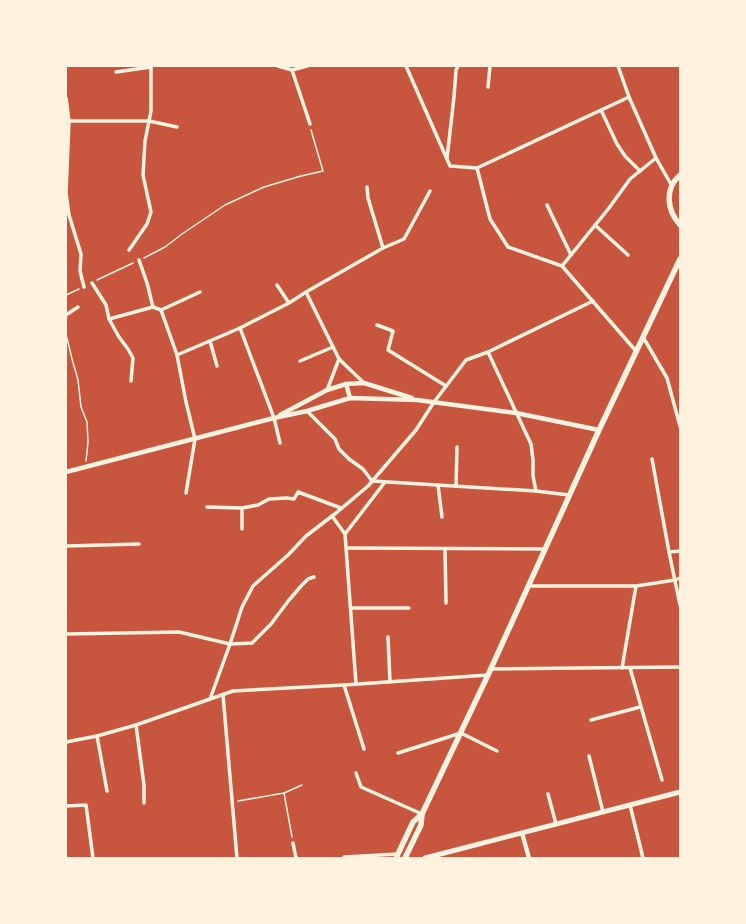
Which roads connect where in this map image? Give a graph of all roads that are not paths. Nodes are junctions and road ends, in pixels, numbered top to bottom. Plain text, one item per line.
1 (151, 66) edge
2 (278, 66) edge
3 (307, 66) edge
4 (406, 66) edge
5 (458, 66) edge
6 (490, 66) edge
7 (618, 66) edge
8 (292, 70) junction
9 (116, 72) dead end
10 (488, 87) dead end
11 (629, 97) junction
12 (66, 98) edge
13 (601, 110) junction
14 (69, 121) junction
15 (149, 122) junction
16 (310, 124) road end
17 (177, 127) dead end
18 (67, 134) edge
19 (656, 158) junction
20 (447, 159) junction
21 (477, 168) junction
22 (640, 171) junction
23 (680, 175) edge
24 (672, 186) junction
25 (367, 187) dead end
26 (430, 191) dead end
27 (547, 205) dead end
28 (595, 225) junction
29 (680, 225) edge
30 (383, 248) junction
31 (129, 250) dead end
32 (628, 254) dead end
33 (571, 255) junction
34 (680, 259) edge
35 (139, 260) road end
36 (562, 266) junction
37 (92, 283) road end
38 (277, 286) dead end
39 (84, 287) road end
40 (200, 292) dead end
41 (306, 292) junction
42 (593, 301) junction
43 (289, 303) junction
44 (153, 307) junction
45 (78, 308) dead end
46 (161, 310) junction
47 (66, 314) edge
48 (109, 319) junction
49 (377, 325) dead end
50 (240, 328) junction
51 (643, 338) junction
52 (210, 341) junction
53 (333, 347) junction
54 (636, 350) junction
55 (488, 352) junction
56 (177, 355) junction
57 (339, 359) junction
58 (300, 361) dead end
59 (217, 366) dead end
60 (132, 381) dead end
61 (364, 383) junction
62 (346, 384) junction
63 (446, 386) junction
64 (327, 390) junction
65 (350, 398) junction
66 (417, 400) junction
67 (434, 402) junction
68 (307, 411) junction
69 (516, 413) junction
70 (274, 418) junction
71 (680, 426) edge
72 (599, 430) junction
73 (195, 439) junction
74 (280, 443) dead end
75 (457, 447) dead end
76 (652, 459) dead end
77 (66, 472) edge
78 (372, 481) junction
79 (386, 482) junction
80 (438, 485) junction
81 (456, 486) junction
82 (536, 491) junction
83 (186, 493) dead end
84 (569, 495) junction
85 (207, 507) dead end
86 (242, 508) junction
87 (341, 508) junction
88 (332, 516) junction
89 (442, 517) dead end
90 (242, 529) dead end
91 (345, 534) junction
92 (139, 544) dead end
93 (66, 546) edge
94 (346, 548) junction
95 (445, 549) junction
96 (544, 549) junction
97 (680, 551) edge
98 (669, 552) junction
99 (314, 577) dead end
100 (680, 578) edge
101 (675, 580) junction
102 (528, 586) junction
103 (636, 586) junction
104 (446, 603) dead end
105 (680, 605) edge
106 (351, 608) junction
107 (409, 608) dead end
108 (66, 634) edge
109 (388, 637) dead end
110 (230, 644) junction
111 (680, 667) edge
112 (490, 668) junction
113 (622, 668) junction
114 (630, 668) junction
115 (488, 675) junction
116 (390, 682) junction
117 (356, 684) junction
118 (344, 685) junction
119 (223, 695) junction
120 (210, 700) junction
121 (640, 707) junction
122 (591, 720) dead end
123 (136, 725) junction
124 (460, 733) junction
125 (98, 736) junction
126 (66, 742) edge
127 (364, 749) dead end
128 (497, 751) dead end
129 (398, 753) dead end
130 (590, 756) dead end
131 (356, 773) dead end
132 (662, 780) dead end
133 (107, 791) dead end
134 (680, 792) edge
135 (548, 794) dead end
136 (144, 803) dead end
137 (630, 805) junction
138 (66, 806) edge
139 (603, 812) junction
140 (422, 814) junction
141 (556, 824) junction
142 (522, 833) junction
143 (294, 843) road end
144 (397, 856) edge
145 (344, 857) edge
146 (94, 858) edge
147 (237, 858) edge
148 (296, 858) edge
149 (405, 858) edge
150 (425, 858) edge
151 (529, 858) edge
152 (643, 858) edge

1 - 9 street
1 - 15 street
2 - 8 street
3 - 8 street
4 - 20 street
5 - 20 street
6 - 10 street
7 - 11 street
8 - 16 street
11 - 13 street
11 - 19 street
12 - 14 street
13 - 21 street
13 - 22 street
14 - 15 street
14 - 18 street
15 - 17 street
15 - 31 street
18 - 39 street
19 - 22 street
19 - 24 street
20 - 21 street
21 - 36 street
22 - 28 street
23 - 24 main road
24 - 29 main road
25 - 30 street
26 - 30 street
27 - 33 street
28 - 32 street
28 - 33 street
30 - 41 street
33 - 36 street
34 - 51 main road
35 - 44 street
36 - 42 street
37 - 48 street
38 - 43 street
40 - 46 street
41 - 43 street
41 - 53 street
42 - 54 street
42 - 55 street
43 - 50 street
44 - 46 street
44 - 48 street
45 - 47 street
46 - 56 street
48 - 60 street
49 - 63 street
50 - 52 street
50 - 70 street
51 - 54 main road
51 - 71 street
52 - 56 street
52 - 59 street
53 - 57 street
53 - 58 street
54 - 72 main road
55 - 63 street
55 - 69 street
56 - 73 street
57 - 61 street
57 - 64 street
61 - 62 street
61 - 66 street
62 - 64 street
62 - 65 street
63 - 67 street
64 - 70 street
65 - 66 street
65 - 68 street
66 - 67 street
67 - 69 street
67 - 78 street
68 - 70 street
68 - 78 street
69 - 72 street
69 - 82 street
70 - 73 street
70 - 74 street
72 - 84 main road
73 - 77 street
73 - 83 street
75 - 81 street
76 - 98 street
78 - 79 street
78 - 87 street
79 - 80 street
79 - 91 street
80 - 81 street
80 - 89 street
81 - 82 street
82 - 84 street
84 - 96 main road
85 - 86 street
86 - 87 street
86 - 90 street
87 - 88 street
88 - 91 street
88 - 110 street
91 - 94 street
92 - 93 street
94 - 95 street
94 - 106 street
95 - 96 street
95 - 104 street
96 - 102 main road
97 - 98 street
98 - 101 street
99 - 110 street
100 - 101 street
101 - 103 street
101 - 105 street
102 - 103 street
102 - 112 main road
103 - 113 street
106 - 107 street
106 - 117 street
108 - 110 street
109 - 116 street
110 - 120 street
111 - 114 street
112 - 113 street
112 - 115 main road
113 - 114 street
114 - 121 street
115 - 116 street
115 - 124 main road
116 - 117 street
117 - 118 street
118 - 119 street
118 - 127 street
119 - 120 street
119 - 147 street
120 - 123 street
121 - 122 street
121 - 132 street
123 - 125 street
123 - 136 street
124 - 128 street
124 - 129 street
124 - 140 main road
125 - 126 street
125 - 133 street
130 - 139 street
131 - 140 street
134 - 137 main road
135 - 141 street
137 - 139 main road
137 - 152 street
138 - 146 street
139 - 141 main road
140 - 144 main road
140 - 149 main road
141 - 142 main road
142 - 150 main road
142 - 151 street
143 - 148 street
144 - 145 street

